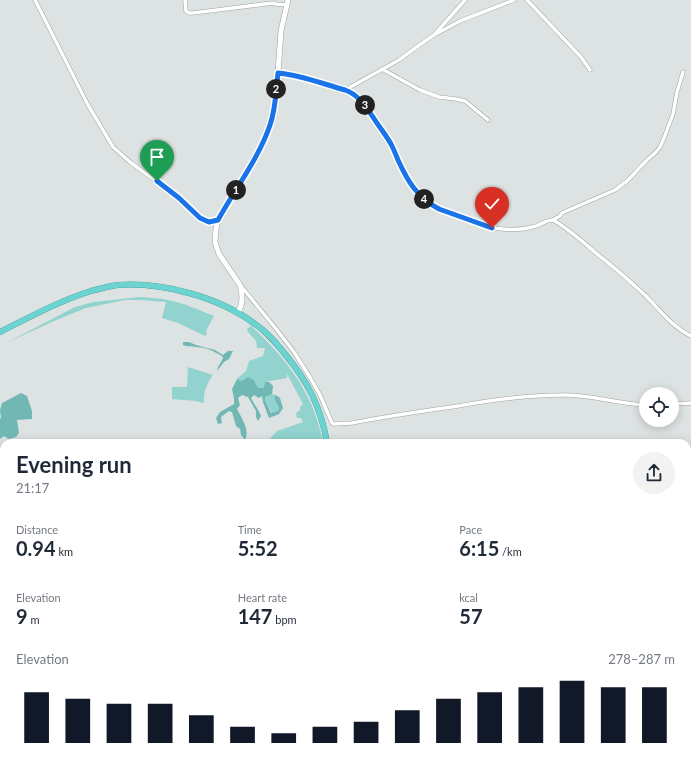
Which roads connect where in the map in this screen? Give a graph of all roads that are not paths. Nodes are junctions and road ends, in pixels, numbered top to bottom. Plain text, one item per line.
1 (35, 0) edge
2 (185, 0) edge
3 (466, 0) edge
4 (514, 0) edge
5 (527, 0) edge
6 (272, 1) edge
7 (287, 2) edge
8 (434, 35) junction
9 (382, 69) junction
10 (590, 70) dead end
11 (683, 72) dead end
12 (278, 73) junction
13 (345, 90) junction
14 (488, 120) dead end
15 (218, 220) junction
16 (553, 220) junction
17 (240, 285) junction
18 (238, 313) junction
19 (0, 332) edge
20 (691, 336) edge
21 (691, 403) edge
22 (639, 404) edge
23 (679, 404) edge
24 (326, 439) edge

1 - 15 street
2 - 6 street
3 - 8 street
4 - 8 street
5 - 10 street
6 - 7 street
7 - 12 main road
8 - 9 street
9 - 13 street
9 - 14 street
11 - 16 street
12 - 13 street
12 - 15 main road
13 - 16 street
15 - 17 main road
16 - 20 street
17 - 18 main road
17 - 22 street
18 - 19 highway
18 - 24 highway
21 - 23 street

